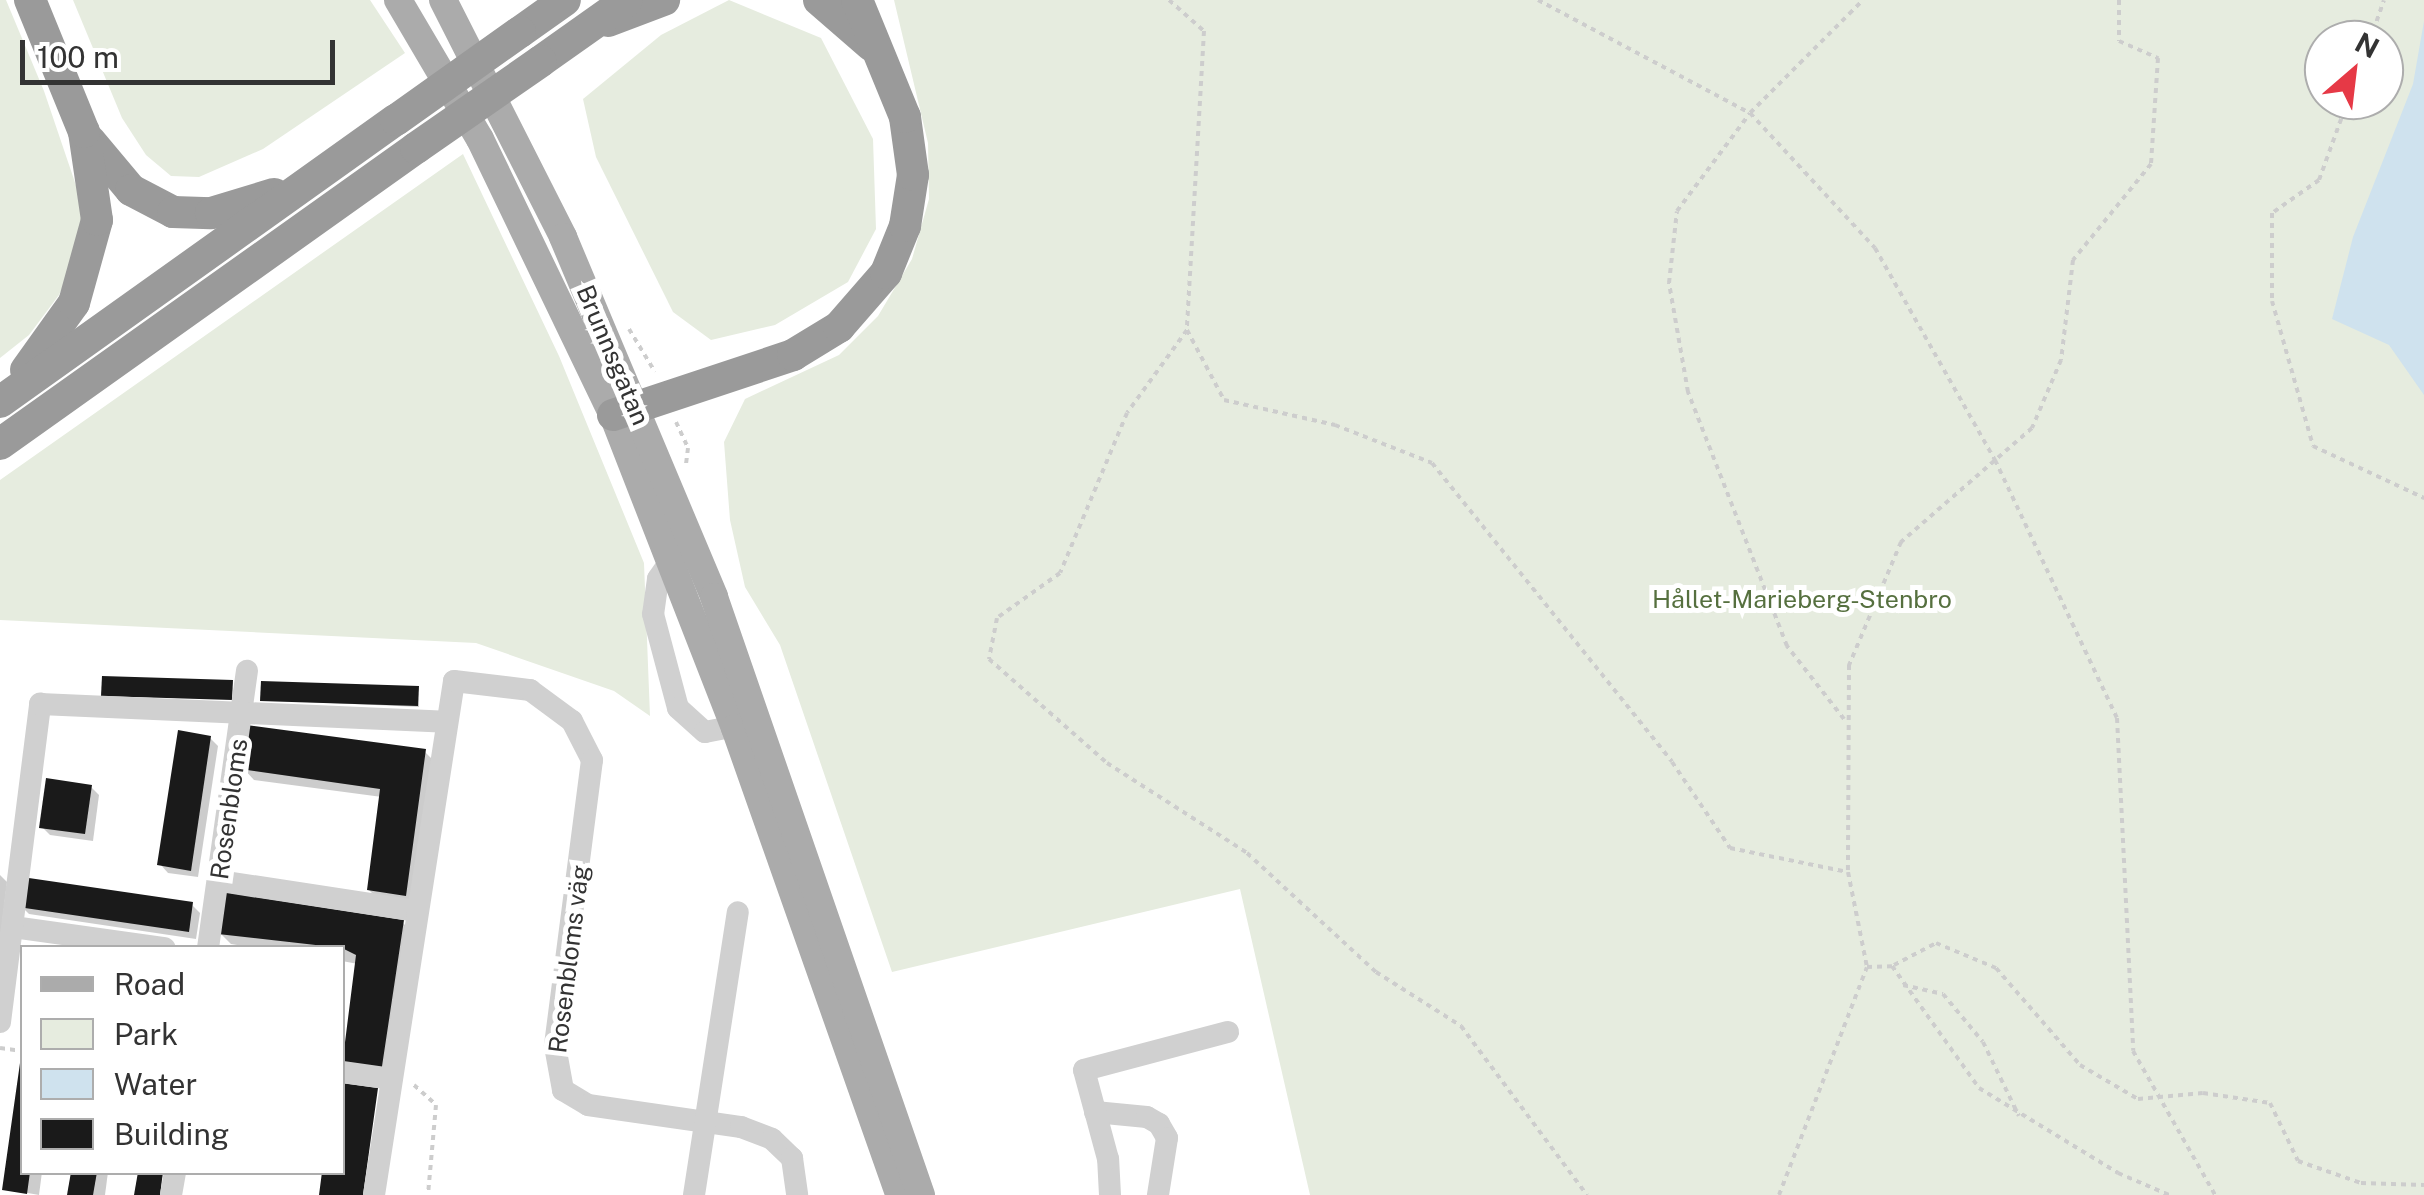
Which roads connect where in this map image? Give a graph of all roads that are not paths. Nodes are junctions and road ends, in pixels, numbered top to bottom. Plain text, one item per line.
1 (30, 0) edge
2 (398, 0) edge
3 (443, 0) edge
4 (566, 0) edge
5 (627, 0) edge
6 (664, 0) edge
7 (819, 0) edge
8 (857, 0) edge
9 (585, 30) junction
10 (878, 52) junction
11 (84, 132) junction
12 (307, 184) junction
13 (1, 402) edge
14 (624, 411) junction
15 (0, 444) edge
16 (669, 563) junction
17 (247, 671) dead end
18 (242, 714) junction
19 (446, 722) junction
20 (745, 725) junction
21 (220, 882) junction
22 (416, 911) junction
23 (738, 912) dead end
24 (13, 927) junction
25 (143, 945) edge
26 (209, 945) edge
27 (0, 1022) edge
28 (1228, 1032) dead end
29 (345, 1072) edge
30 (392, 1079) junction
31 (1095, 1112) junction
32 (706, 1122) junction
33 (374, 1195) edge
34 (694, 1195) edge
35 (797, 1195) edge
36 (898, 1195) edge
37 (921, 1195) edge
38 (1110, 1195) edge
39 (1158, 1195) edge

1 - 11 highway
2 - 14 main road, Brunnsgatan
3 - 14 main road, Brunnsgatan
4 - 12 highway, bridge
5 - 9 highway
6 - 9 highway
7 - 10 highway
8 - 10 highway
9 - 15 highway, bridge
10 - 14 highway
11 - 12 highway
11 - 13 highway
12 - 13 highway
14 - 16 main road, Brunnsgatan
14 - 20 main road, Brunnsgatan
16 - 20 main road, Brunnsgatan
16 - 20 street
17 - 18 street, Rosenbloms
18 - 19 street
18 - 21 street, Rosenbloms
18 - 24 street
19 - 22 street, Rosenbloms väg
19 - 32 street, Rosenbloms väg
20 - 36 main road, Brunnsgatan
20 - 37 main road, Brunnsgatan
21 - 22 street
21 - 26 street, Rosenbloms
22 - 30 street, Rosenbloms väg
23 - 32 street
24 - 25 street
24 - 27 street
28 - 31 street
29 - 30 street
30 - 33 street, Rosenbloms väg
31 - 38 street
31 - 39 street
32 - 34 street
32 - 35 street, Rosenbloms väg

